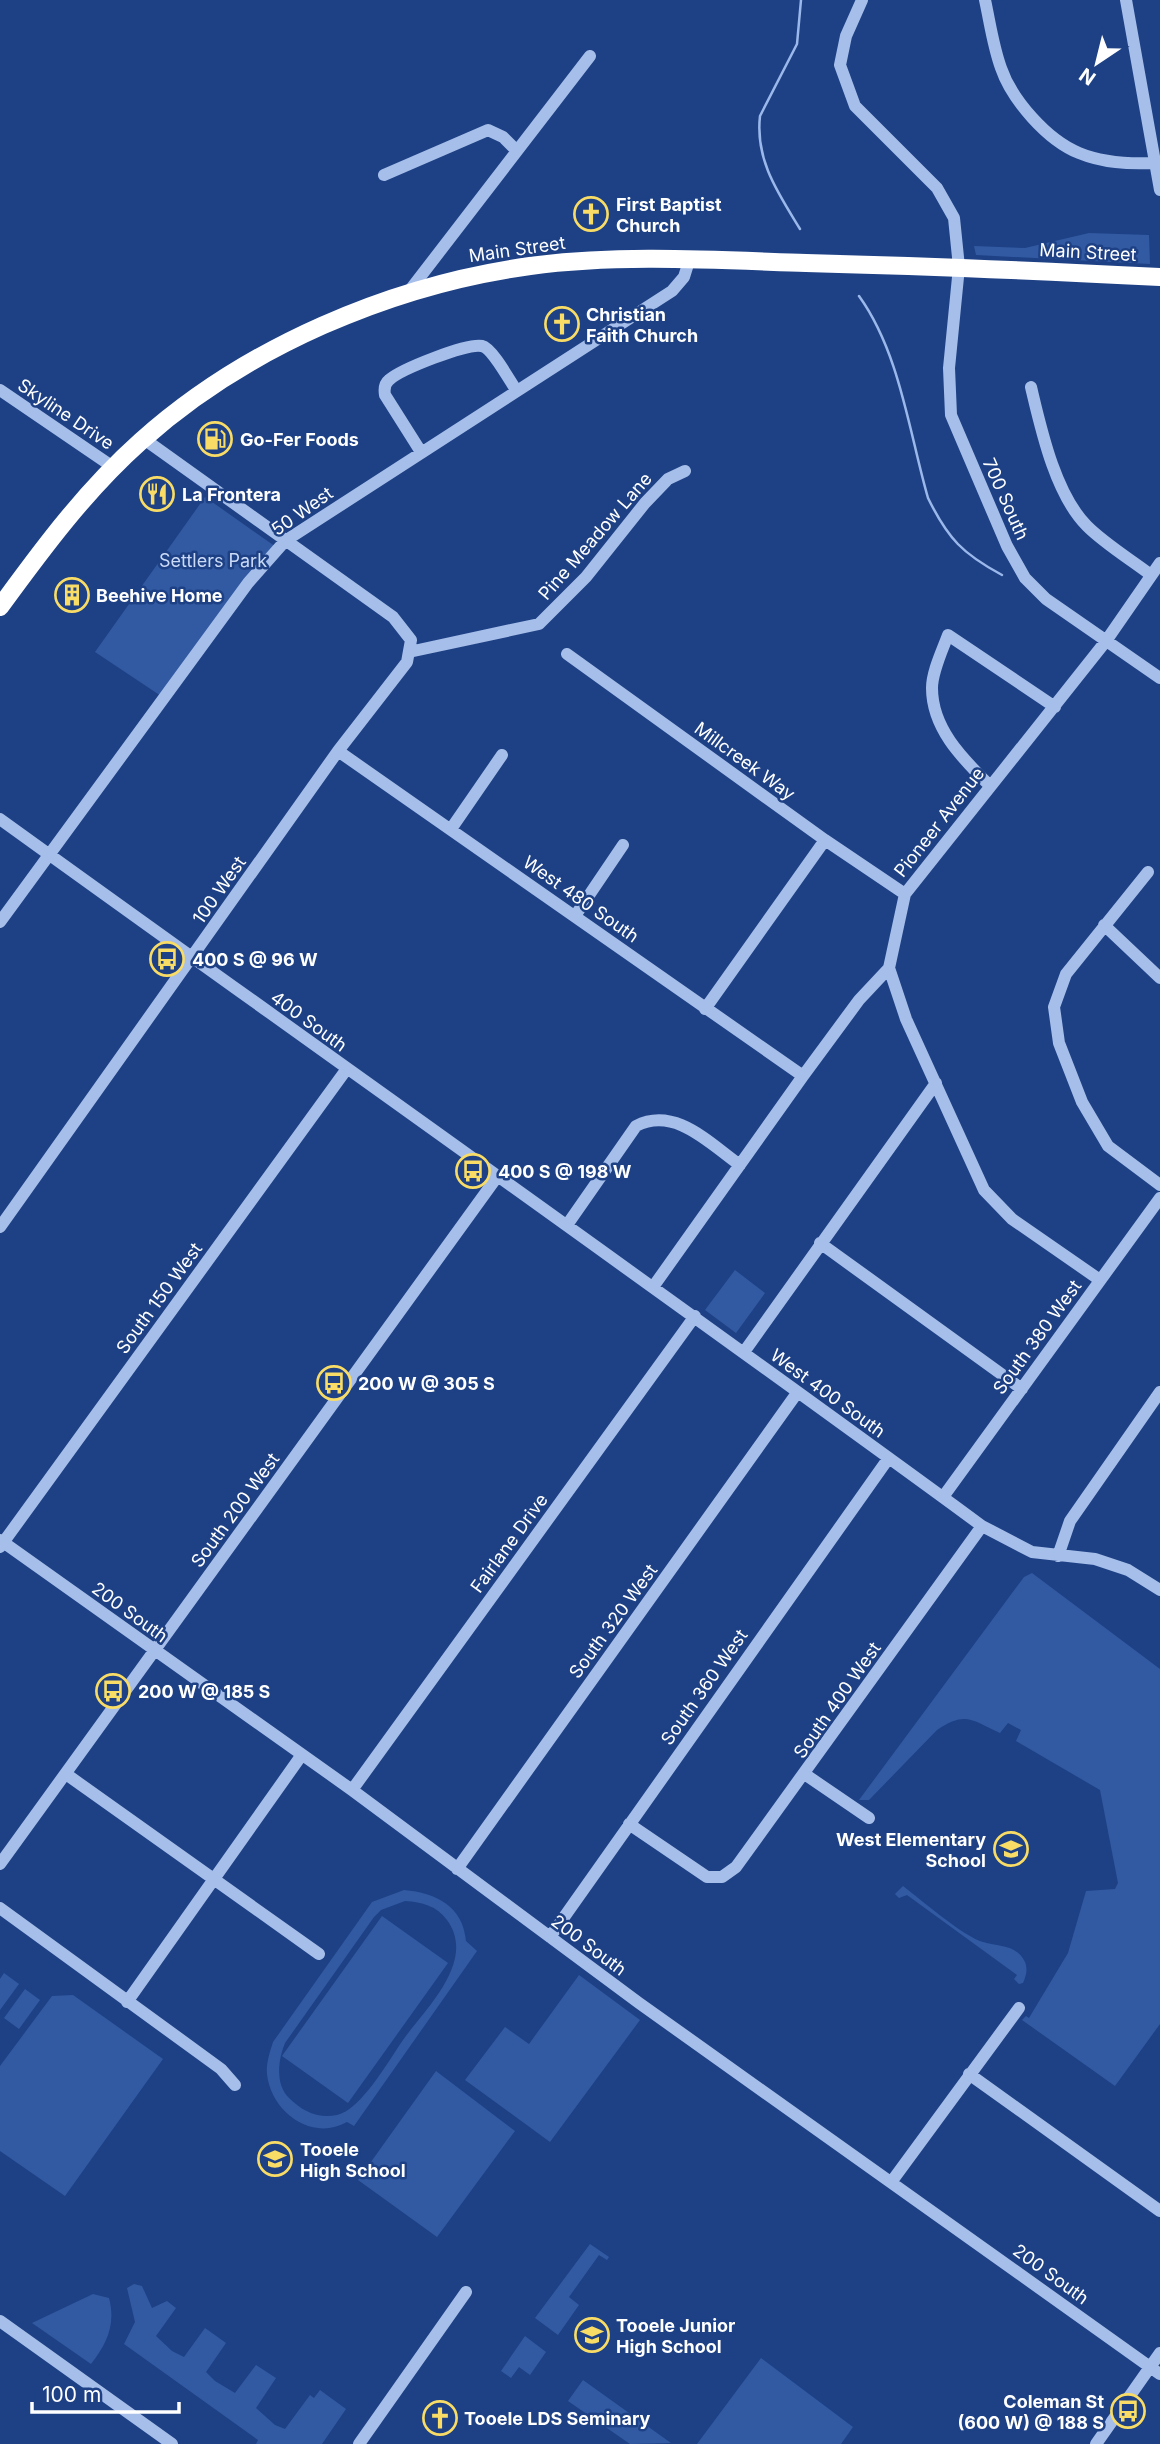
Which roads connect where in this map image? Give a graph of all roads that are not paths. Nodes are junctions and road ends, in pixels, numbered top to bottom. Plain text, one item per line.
1 (862, 0) edge
2 (985, 0) edge
3 (1126, 0) edge
4 (590, 56) dead end
5 (517, 151) junction
6 (1153, 163) junction
7 (384, 175) dead end
8 (1160, 190) edge
9 (689, 261) junction
10 (958, 267) junction
11 (1160, 277) edge
12 (406, 295) junction
13 (1031, 387) dead end
14 (0, 390) edge
15 (516, 390) junction
16 (144, 439) junction
17 (421, 452) junction
18 (113, 467) junction
19 (685, 471) dead end
20 (285, 541) junction
21 (1160, 563) edge
22 (1151, 575) junction
23 (0, 607) edge
24 (1106, 641) junction
25 (410, 646) junction
26 (567, 654) dead end
27 (1160, 678) edge
28 (1055, 707) junction
29 (338, 751) junction
30 (502, 755) dead end
31 (990, 786) junction
32 (0, 819) edge
33 (451, 829) junction
34 (825, 840) junction
35 (623, 845) dead end
36 (50, 855) junction
37 (1148, 872) dead end
38 (905, 894) junction
39 (575, 916) junction
40 (0, 922) edge
41 (1104, 925) junction
42 (192, 959) junction
43 (889, 968) junction
44 (1160, 978) edge
45 (705, 1009) junction
46 (346, 1070) junction
47 (803, 1076) junction
48 (936, 1083) junction
49 (740, 1166) junction
50 (497, 1177) junction
51 (1160, 1185) edge
52 (1160, 1198) edge
53 (567, 1225) junction
54 (0, 1227) edge
55 (820, 1243) junction
56 (1100, 1280) junction
57 (653, 1287) junction
58 (695, 1316) junction
59 (744, 1352) junction
60 (1023, 1389) junction
61 (1160, 1392) edge
62 (797, 1393) junction
63 (888, 1459) junction
64 (943, 1497) junction
65 (982, 1526) junction
66 (1, 1543) edge
67 (1058, 1556) junction
68 (1159, 1588) edge
69 (154, 1652) junction
70 (300, 1756) junction
71 (66, 1774) junction
72 (806, 1775) junction
73 (352, 1790) junction
74 (869, 1818) dead end
75 (629, 1824) junction
76 (0, 1864) edge
77 (457, 1869) junction
78 (213, 1877) junction
79 (0, 1908) edge
80 (550, 1937) junction
81 (319, 1954) dead end
82 (127, 2002) junction
83 (1019, 2008) dead end
84 (970, 2074) junction
85 (235, 2085) dead end
86 (892, 2181) junction
87 (1160, 2211) edge
88 (466, 2292) dead end
89 (0, 2321) edge
90 (1160, 2353) edge
91 (1155, 2371) edge
92 (172, 2444) edge
93 (359, 2444) edge
94 (1096, 2444) edge

1 - 10 street, 700 South
2 - 6 street
3 - 6 street
4 - 5 street
5 - 7 street
5 - 12 street
6 - 8 street
9 - 10 highway, Main Street
9 - 12 highway, Main Street
9 - 15 street, 50 West
10 - 11 highway, Main Street
10 - 24 street, 700 South
12 - 16 highway, Main Street
13 - 22 street
14 - 18 street, Skyline Drive
15 - 17 street, 50 West
15 - 17 street
16 - 18 highway, Main Street
16 - 20 street
17 - 20 street, 50 West
18 - 23 highway, Main Street
19 - 25 street, Pine Meadow Lane
20 - 25 street
20 - 36 street, 50 West
21 - 22 street, Pioneer Avenue
22 - 24 street, Pioneer Avenue
24 - 27 street, 700 South
24 - 28 street, Pioneer Avenue
25 - 29 street, 100 West
26 - 34 street, Millcreek Way
28 - 31 street, Pioneer Avenue
28 - 31 street
29 - 33 street, West 480 South
29 - 42 street, 100 West
30 - 33 street
31 - 38 street, Pioneer Avenue
32 - 36 street, 400 South
33 - 39 street, West 480 South
34 - 38 street, Millcreek Way
34 - 45 street
35 - 39 street
36 - 40 street, 50 West
36 - 42 street, 400 South
37 - 41 street
38 - 43 street, Pioneer Avenue
39 - 45 street, West 480 South
41 - 44 street
41 - 51 street
42 - 46 street, 400 South
42 - 54 street, 100 West
43 - 47 street
43 - 48 street
45 - 47 street, West 480 South
46 - 50 street, 400 South
46 - 66 street, South 150 West
47 - 49 street
48 - 55 street
48 - 56 street
49 - 53 street
49 - 57 street
50 - 53 street, West 400 South
50 - 69 street, South 200 West
52 - 56 street, South 380 West
53 - 57 street, West 400 South
55 - 59 street
55 - 60 street
56 - 60 street, South 380 West
57 - 58 street, West 400 South
58 - 59 street, West 400 South
58 - 73 street, Fairlane Drive
59 - 62 street, West 400 South
60 - 64 street, South 380 West
61 - 67 street
62 - 63 street, West 400 South
62 - 77 street, South 320 West
63 - 64 street, West 400 South
63 - 75 street, South 360 West
64 - 65 street, West 400 South
65 - 67 street, West 400 South
65 - 72 street, South 400 West
66 - 69 street, 200 South
67 - 68 street, West 400 South
69 - 70 street, 200 South
69 - 71 street, South 200 West
70 - 73 street, 200 South
70 - 78 street
71 - 76 street, South 200 West
71 - 78 street
72 - 74 street
72 - 75 street, South 400 West
73 - 77 street, 200 South
75 - 80 street, South 360 West
77 - 80 street, 200 South
78 - 81 street
78 - 82 street
79 - 82 street
80 - 86 street, 200 South
82 - 85 street
83 - 84 street
84 - 86 street
84 - 87 street
86 - 91 street, 200 South
88 - 93 street
89 - 92 street
90 - 91 street
91 - 94 street

